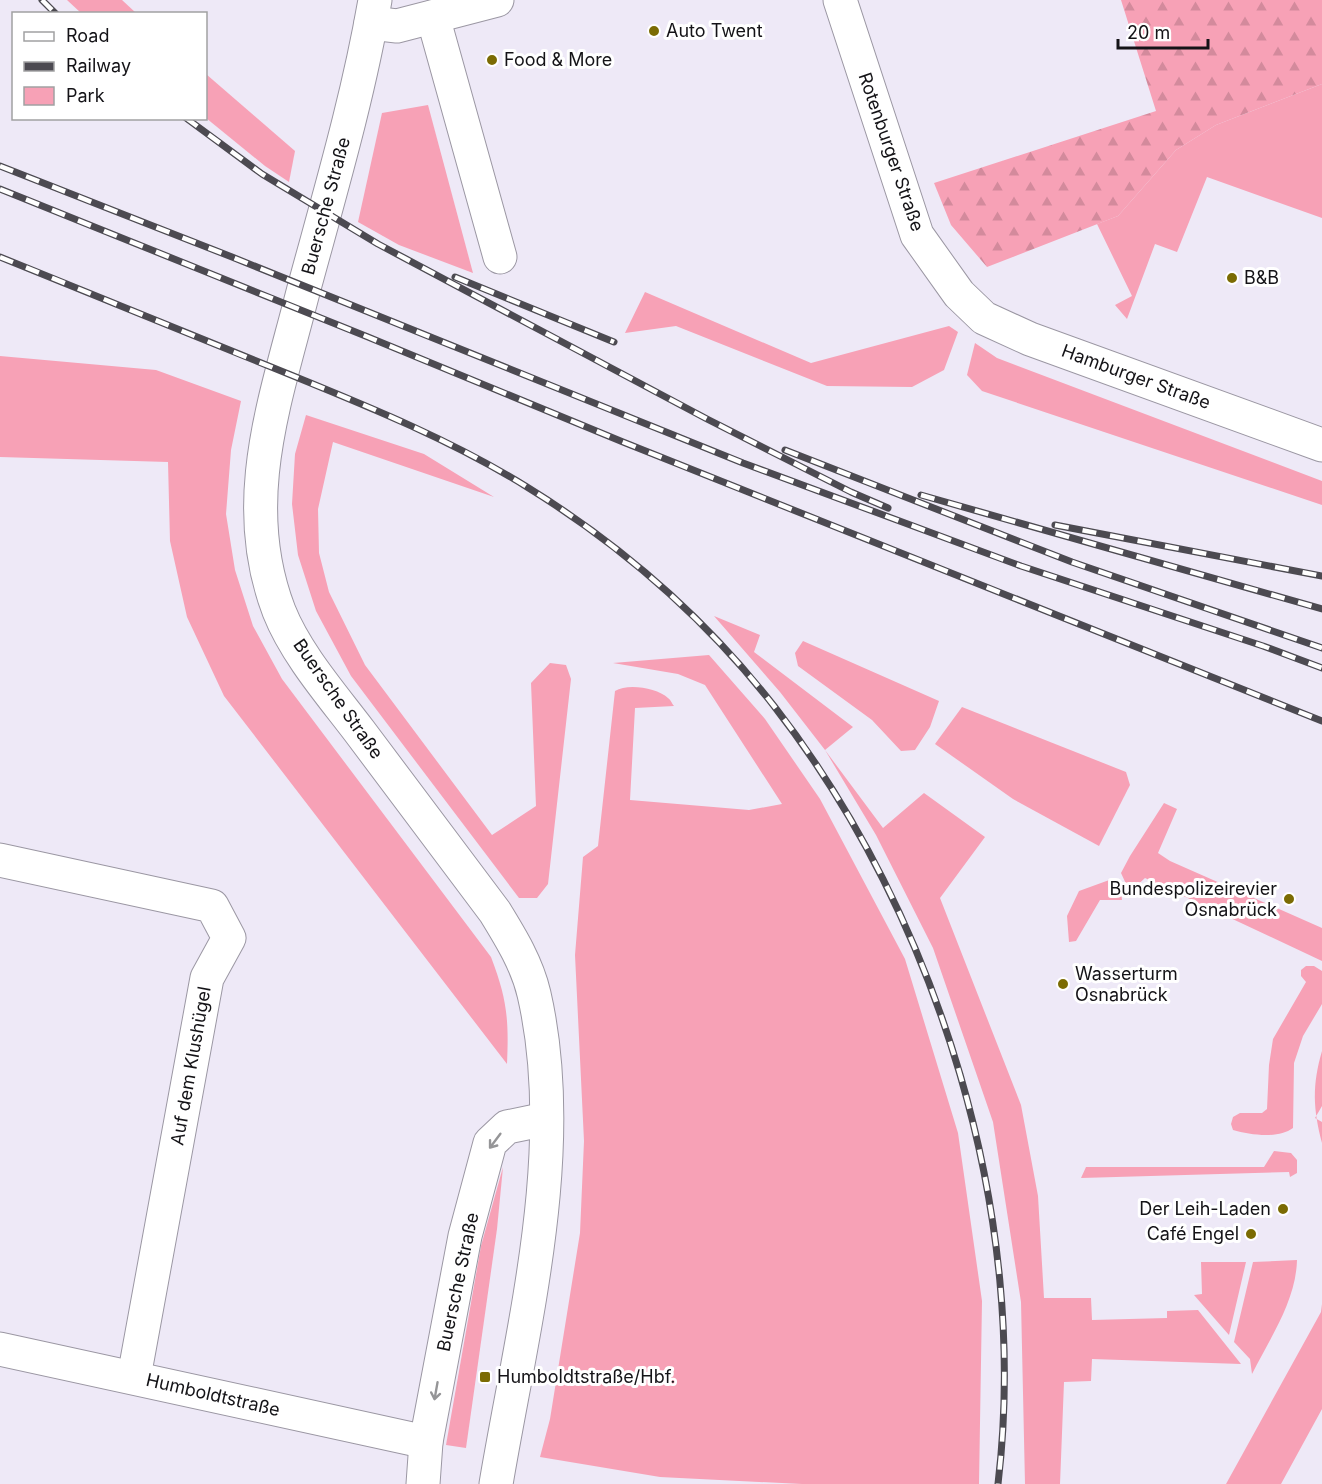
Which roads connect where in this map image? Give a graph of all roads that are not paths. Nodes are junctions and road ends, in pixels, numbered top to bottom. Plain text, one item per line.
1 (497, 0) edge
2 (840, 0) edge
3 (373, 11) edge
4 (433, 17) junction
5 (500, 257) dead end
6 (959, 294) joint
7 (1322, 445) edge
8 (0, 860) edge
9 (546, 1119) junction
10 (0, 1349) edge
11 (134, 1377) junction
12 (426, 1442) junction
13 (423, 1484) edge
14 (496, 1484) edge

1 - 4 street
2 - 6 street, Rotenburger Straße
3 - 4 street
3 - 9 street, Buersche Straße
4 - 5 street
6 - 7 street, Hamburger Straße
8 - 11 street, Auf dem Klushügel
9 -> 12 street, Buersche Straße
9 - 14 street, Buersche Straße
10 - 11 street, Humboldtstraße
11 - 12 street, Humboldtstraße
12 - 13 street, Buersche Straße

